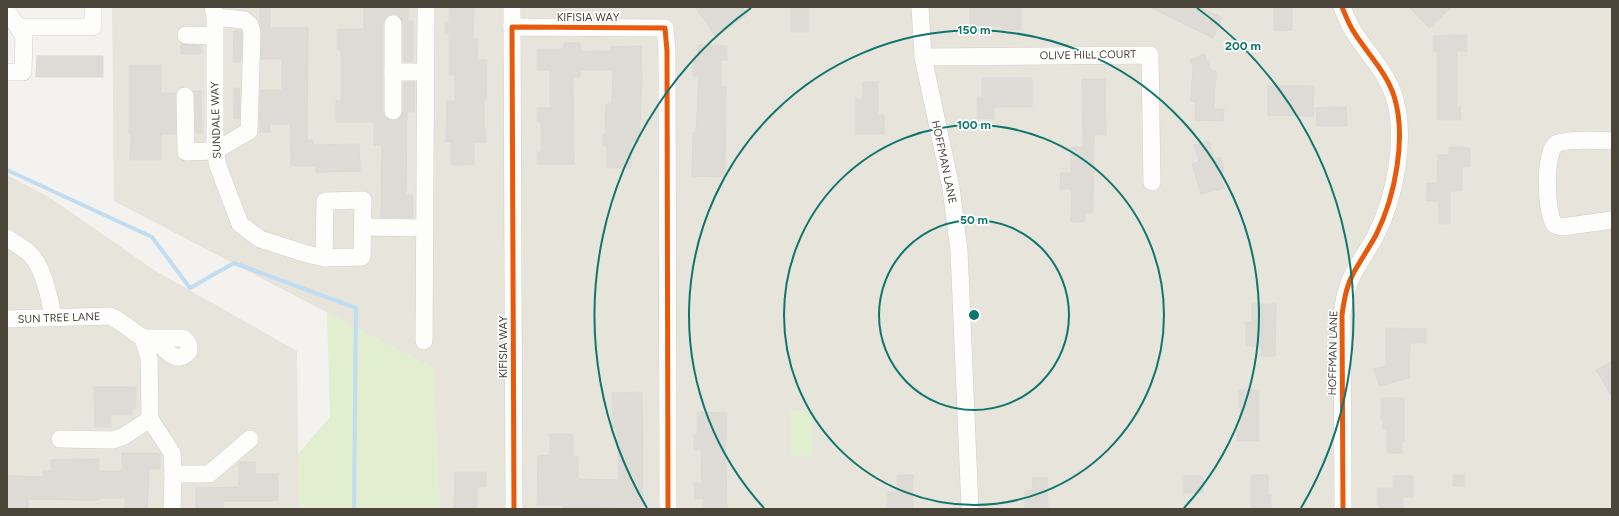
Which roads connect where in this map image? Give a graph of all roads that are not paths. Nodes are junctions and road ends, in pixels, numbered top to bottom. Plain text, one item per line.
1 (93, 7) edge
2 (426, 7) edge
3 (512, 7) edge
4 (920, 7) edge
5 (1342, 7) edge
6 (7, 11) edge
7 (214, 12) edge
8 (393, 24) dead end
9 (18, 27) junction
10 (512, 27) junction
11 (186, 35) dead end
12 (214, 36) junction
13 (923, 57) junction
14 (7, 72) edge
15 (393, 72) junction
16 (426, 72) junction
17 (186, 96) dead end
18 (394, 111) dead end
19 (1612, 141) edge
20 (215, 151) junction
21 (1152, 182) dead end
22 (1612, 220) edge
23 (363, 227) junction
24 (424, 228) junction
25 (7, 238) edge
26 (324, 258) junction
27 (53, 318) junction
28 (7, 319) edge
29 (424, 341) dead end
30 (150, 419) junction
31 (60, 439) dead end
32 (250, 439) dead end
33 (173, 474) junction
34 (172, 509) edge
35 (514, 509) edge
36 (668, 509) edge
37 (970, 509) edge
38 (1343, 509) edge

1 - 9 street
2 - 16 street
3 - 10 street, KIFISIA WAY
4 - 13 street, HOFFMAN LANE
5 - 38 street, HOFFMAN LANE
6 - 9 street
7 - 12 street, SUNDALE WAY
7 - 20 street
8 - 15 street
9 - 14 street
10 - 35 street, KIFISIA WAY
10 - 36 street, KIFISIA WAY
11 - 12 street
12 - 20 street, SUNDALE WAY
13 - 21 street, OLIVE HILL COURT
13 - 37 street, HOFFMAN LANE
15 - 16 street
15 - 18 street
16 - 24 street
17 - 20 street
19 - 22 street
20 - 26 street, SUNDALE WAY
23 - 24 street
23 - 26 street, SUNDALE WAY
23 - 26 street
24 - 29 street
25 - 27 street
27 - 28 street, SUN TREE LANE
27 - 30 street, SUN TREE LANE
30 - 31 street
30 - 33 street
32 - 33 street
33 - 34 street

